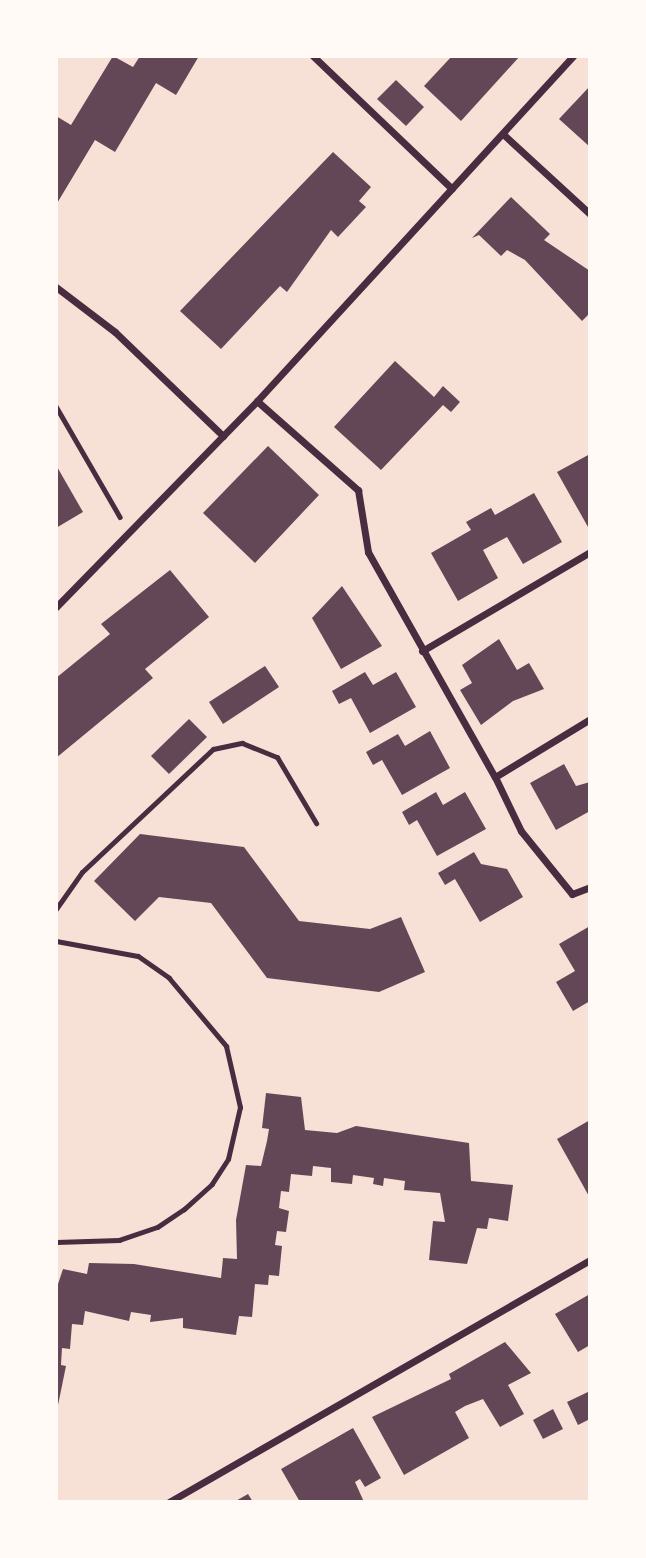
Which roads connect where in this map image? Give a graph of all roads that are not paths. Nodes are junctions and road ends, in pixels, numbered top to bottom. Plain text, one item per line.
1 (313, 56) edge
2 (573, 56) edge
3 (503, 134) junction
4 (452, 189) junction
5 (590, 214) edge
6 (56, 287) edge
7 (257, 401) junction
8 (223, 436) junction
9 (590, 552) edge
10 (56, 607) edge
11 (422, 651) junction
12 (590, 719) edge
13 (495, 777) junction
14 (316, 823) dead end
15 (590, 887) edge
16 (56, 909) edge
17 (56, 941) edge
18 (56, 1242) edge
19 (590, 1259) edge
20 (169, 1502) edge

1 - 4 street
2 - 3 street
3 - 4 street
3 - 5 street
4 - 7 street
6 - 8 street
7 - 8 street
7 - 11 street
8 - 10 street
9 - 11 street
11 - 13 street
12 - 13 street
13 - 15 street
14 - 16 lane
17 - 18 lane
19 - 20 street

